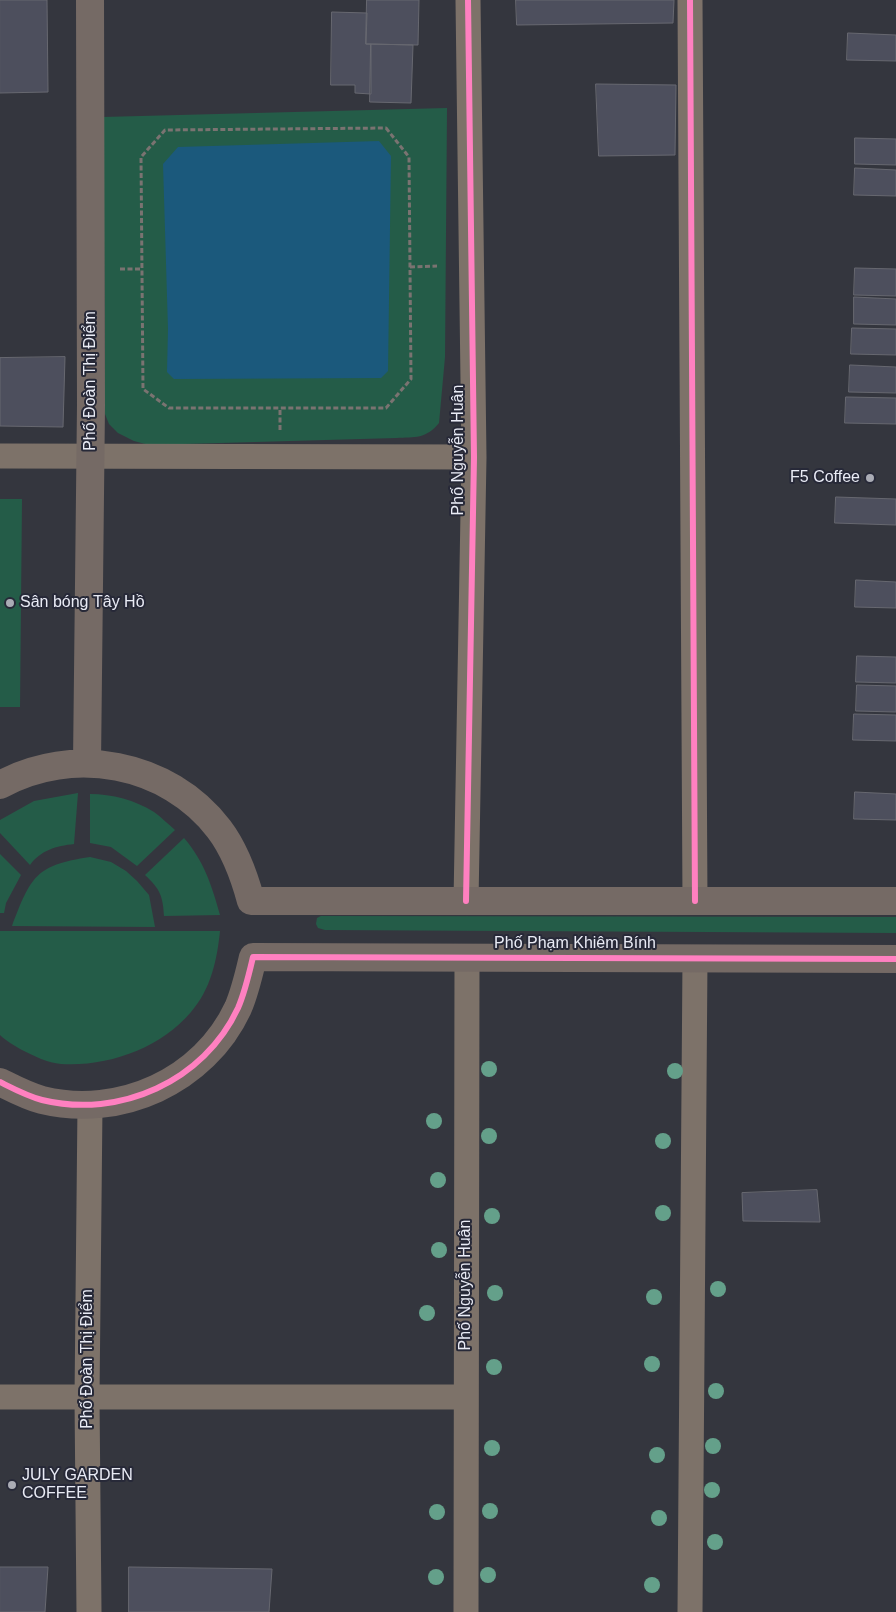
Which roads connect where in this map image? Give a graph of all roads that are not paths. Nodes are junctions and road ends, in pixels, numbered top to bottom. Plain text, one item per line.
1 (90, 0) edge
2 (468, 0) edge
3 (690, 0) edge
4 (0, 456) edge
5 (90, 457) junction
6 (474, 457) junction
7 (87, 763) junction
8 (0, 785) edge
9 (466, 900) junction
10 (695, 901) junction
11 (896, 901) edge
12 (467, 957) junction
13 (695, 958) junction
14 (896, 958) edge
15 (0, 1082) edge
16 (90, 1105) junction
17 (0, 1397) edge
18 (466, 1397) junction
19 (87, 1398) junction
20 (89, 1612) edge
21 (466, 1612) edge
22 (690, 1612) edge

1 - 5 street, Phố Đoàn Thị Điểm
2 - 6 street, Phố Nguyễn Huân
3 - 10 street
4 - 5 street
5 - 6 street
5 - 7 street, Phố Đoàn Thị Điểm
6 - 9 street, Phố Nguyễn Huân
7 - 8 street
7 - 9 street
9 - 10 street
10 - 11 street
12 - 13 street, Phố Phạm Khiêm Bính
12 - 16 street, Phố Phạm Khiêm Bính
12 - 18 street, Phố Nguyễn Huân
13 - 14 street, Phố Phạm Khiêm Bính
13 - 22 street
15 - 16 street
16 - 19 street, Phố Đoàn Thị Điểm
17 - 19 street
18 - 19 street
18 - 21 street, Phố Nguyễn Huân
19 - 20 street, Phố Đoàn Thị Điểm

